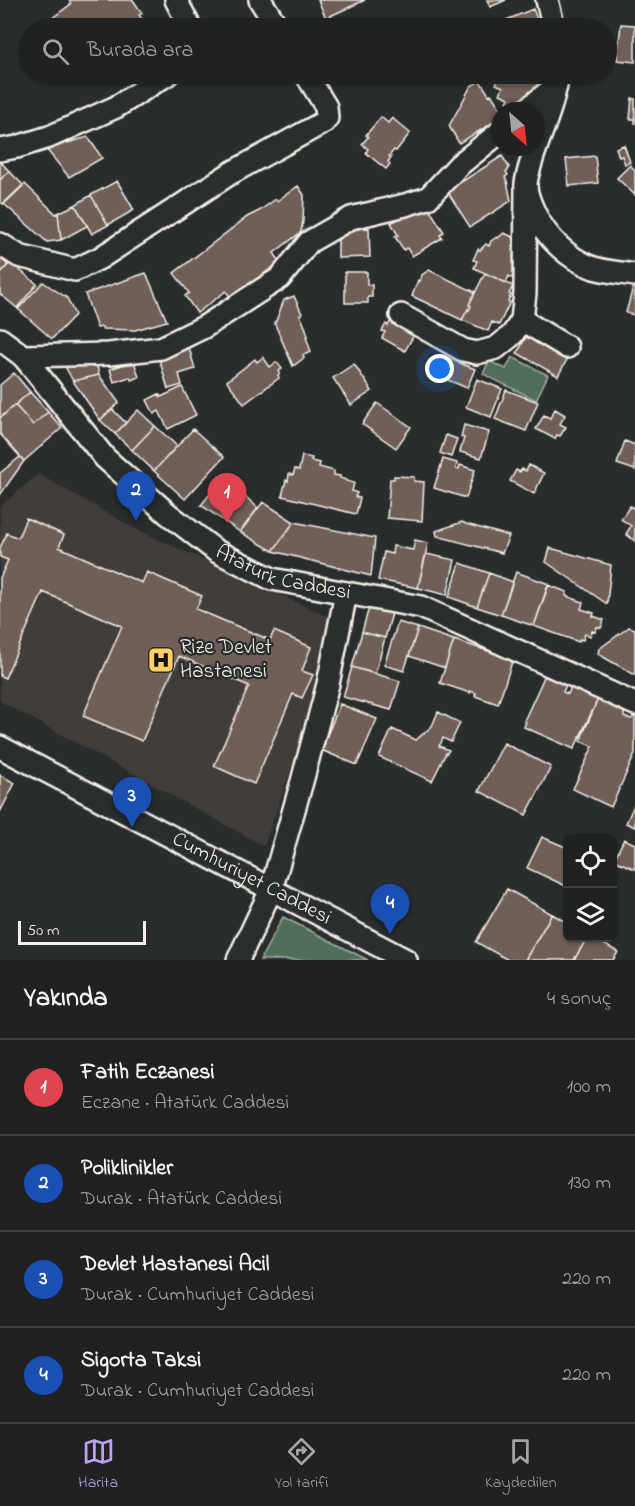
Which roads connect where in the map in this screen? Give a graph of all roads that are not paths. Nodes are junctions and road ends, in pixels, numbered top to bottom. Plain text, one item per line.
1 (176, 0) edge
2 (260, 0) edge
3 (547, 0) edge
4 (185, 18) edge
5 (272, 18) edge
6 (552, 18) edge
7 (152, 84) edge
8 (312, 84) edge
9 (553, 84) edge
10 (556, 84) edge
11 (534, 102) edge
12 (491, 139) edge
13 (0, 150) edge
14 (525, 186) junction
15 (0, 244) edge
16 (635, 275) edge
17 (401, 315) dead end
18 (522, 320) junction
19 (0, 339) edge
20 (567, 347) dead end
21 (23, 356) junction
22 (346, 593) junction
23 (635, 704) edge
24 (0, 747) edge
25 (271, 890) junction
26 (238, 960) edge
27 (406, 960) edge

1 - 4 street
2 - 5 street
3 - 6 street
7 - 13 street
8 - 15 street
9 - 11 street
10 - 14 street
12 - 21 street
14 - 16 street
14 - 18 street
17 - 18 street
18 - 20 street
19 - 21 street, Atatürk Caddesi
21 - 22 street, Atatürk Caddesi
22 - 23 street, Atatürk Caddesi
22 - 25 street
24 - 25 street, Cumhuriyet Caddesi
25 - 26 street
25 - 27 street, Cumhuriyet Caddesi

